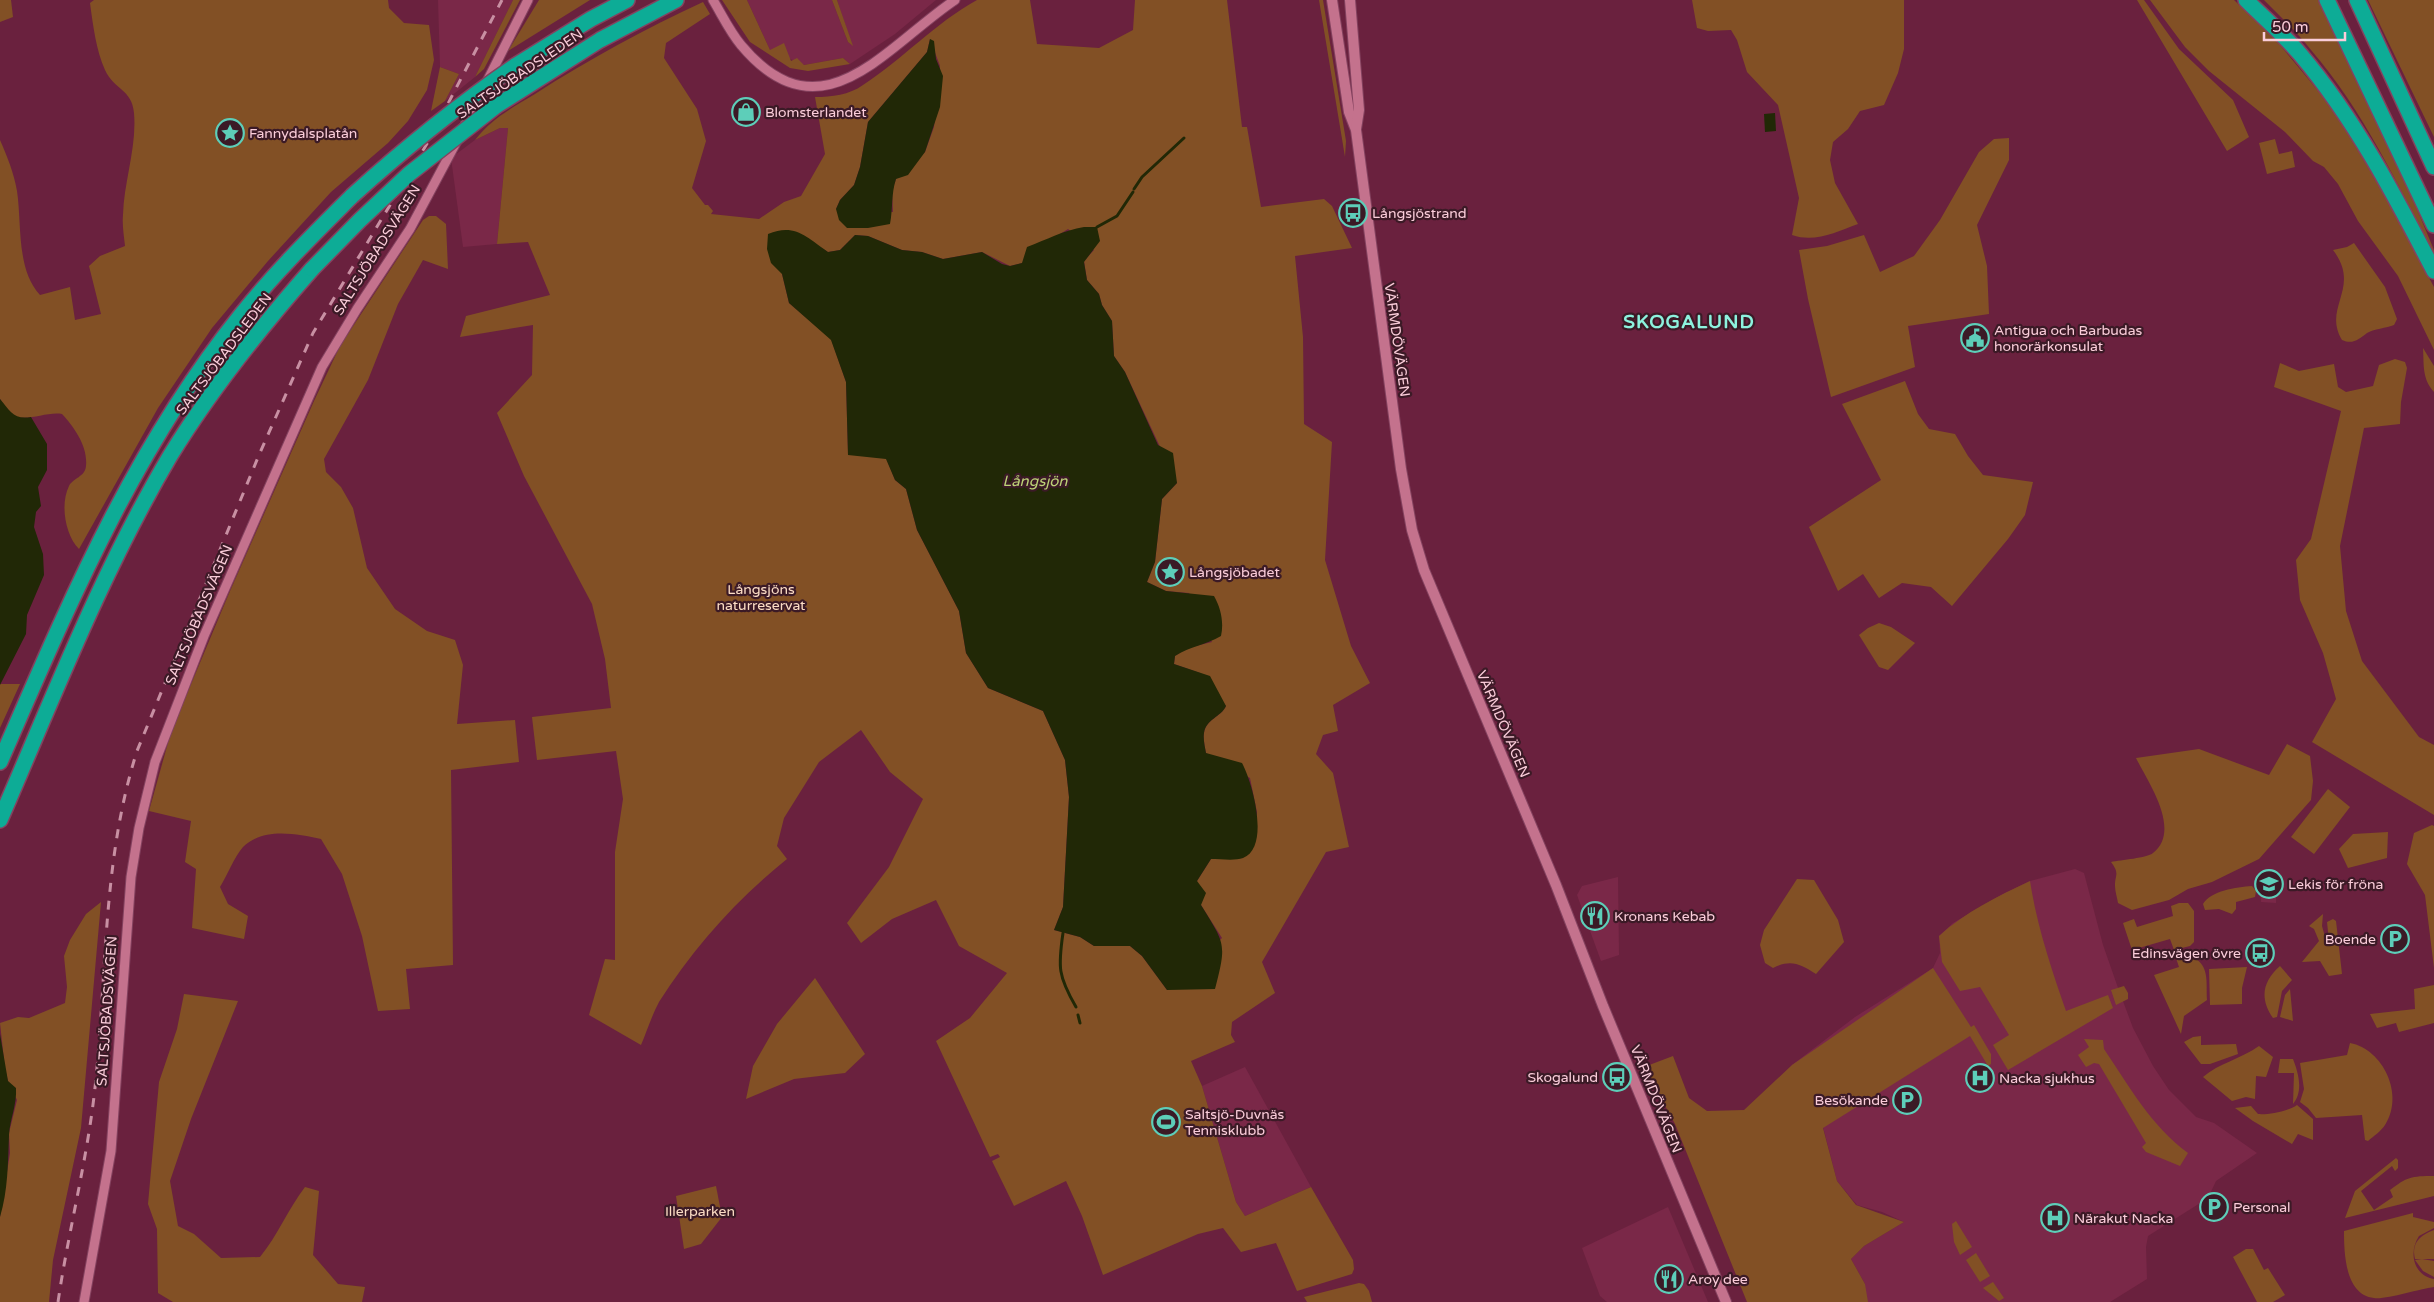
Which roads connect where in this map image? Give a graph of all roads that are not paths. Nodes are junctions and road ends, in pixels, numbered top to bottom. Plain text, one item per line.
1 (528, 0) edge
2 (626, 0) edge
3 (676, 0) edge
4 (713, 0) edge
5 (955, 0) edge
6 (1332, 0) edge
7 (1350, 0) edge
8 (2246, 0) edge
9 (2327, 0) edge
10 (2357, 0) edge
11 (1356, 130) junction
12 (2434, 167) edge
13 (2434, 225) edge
14 (2434, 271) edge
15 (0, 762) edge
16 (0, 820) edge
17 (84, 1302) edge
18 (1726, 1302) edge

1 - 17 street, SALTSJÖBADSVÄGEN
2 - 15 highway, SALTSJÖBADSLEDEN, bridge
3 - 16 highway, SALTSJÖBADSLEDEN, bridge
4 - 5 street
6 - 11 main road, VÄRMDÖVÄGEN
7 - 11 main road, VÄRMDÖVÄGEN
8 - 14 highway
9 - 13 highway
10 - 12 highway
11 - 18 main road, VÄRMDÖVÄGEN

